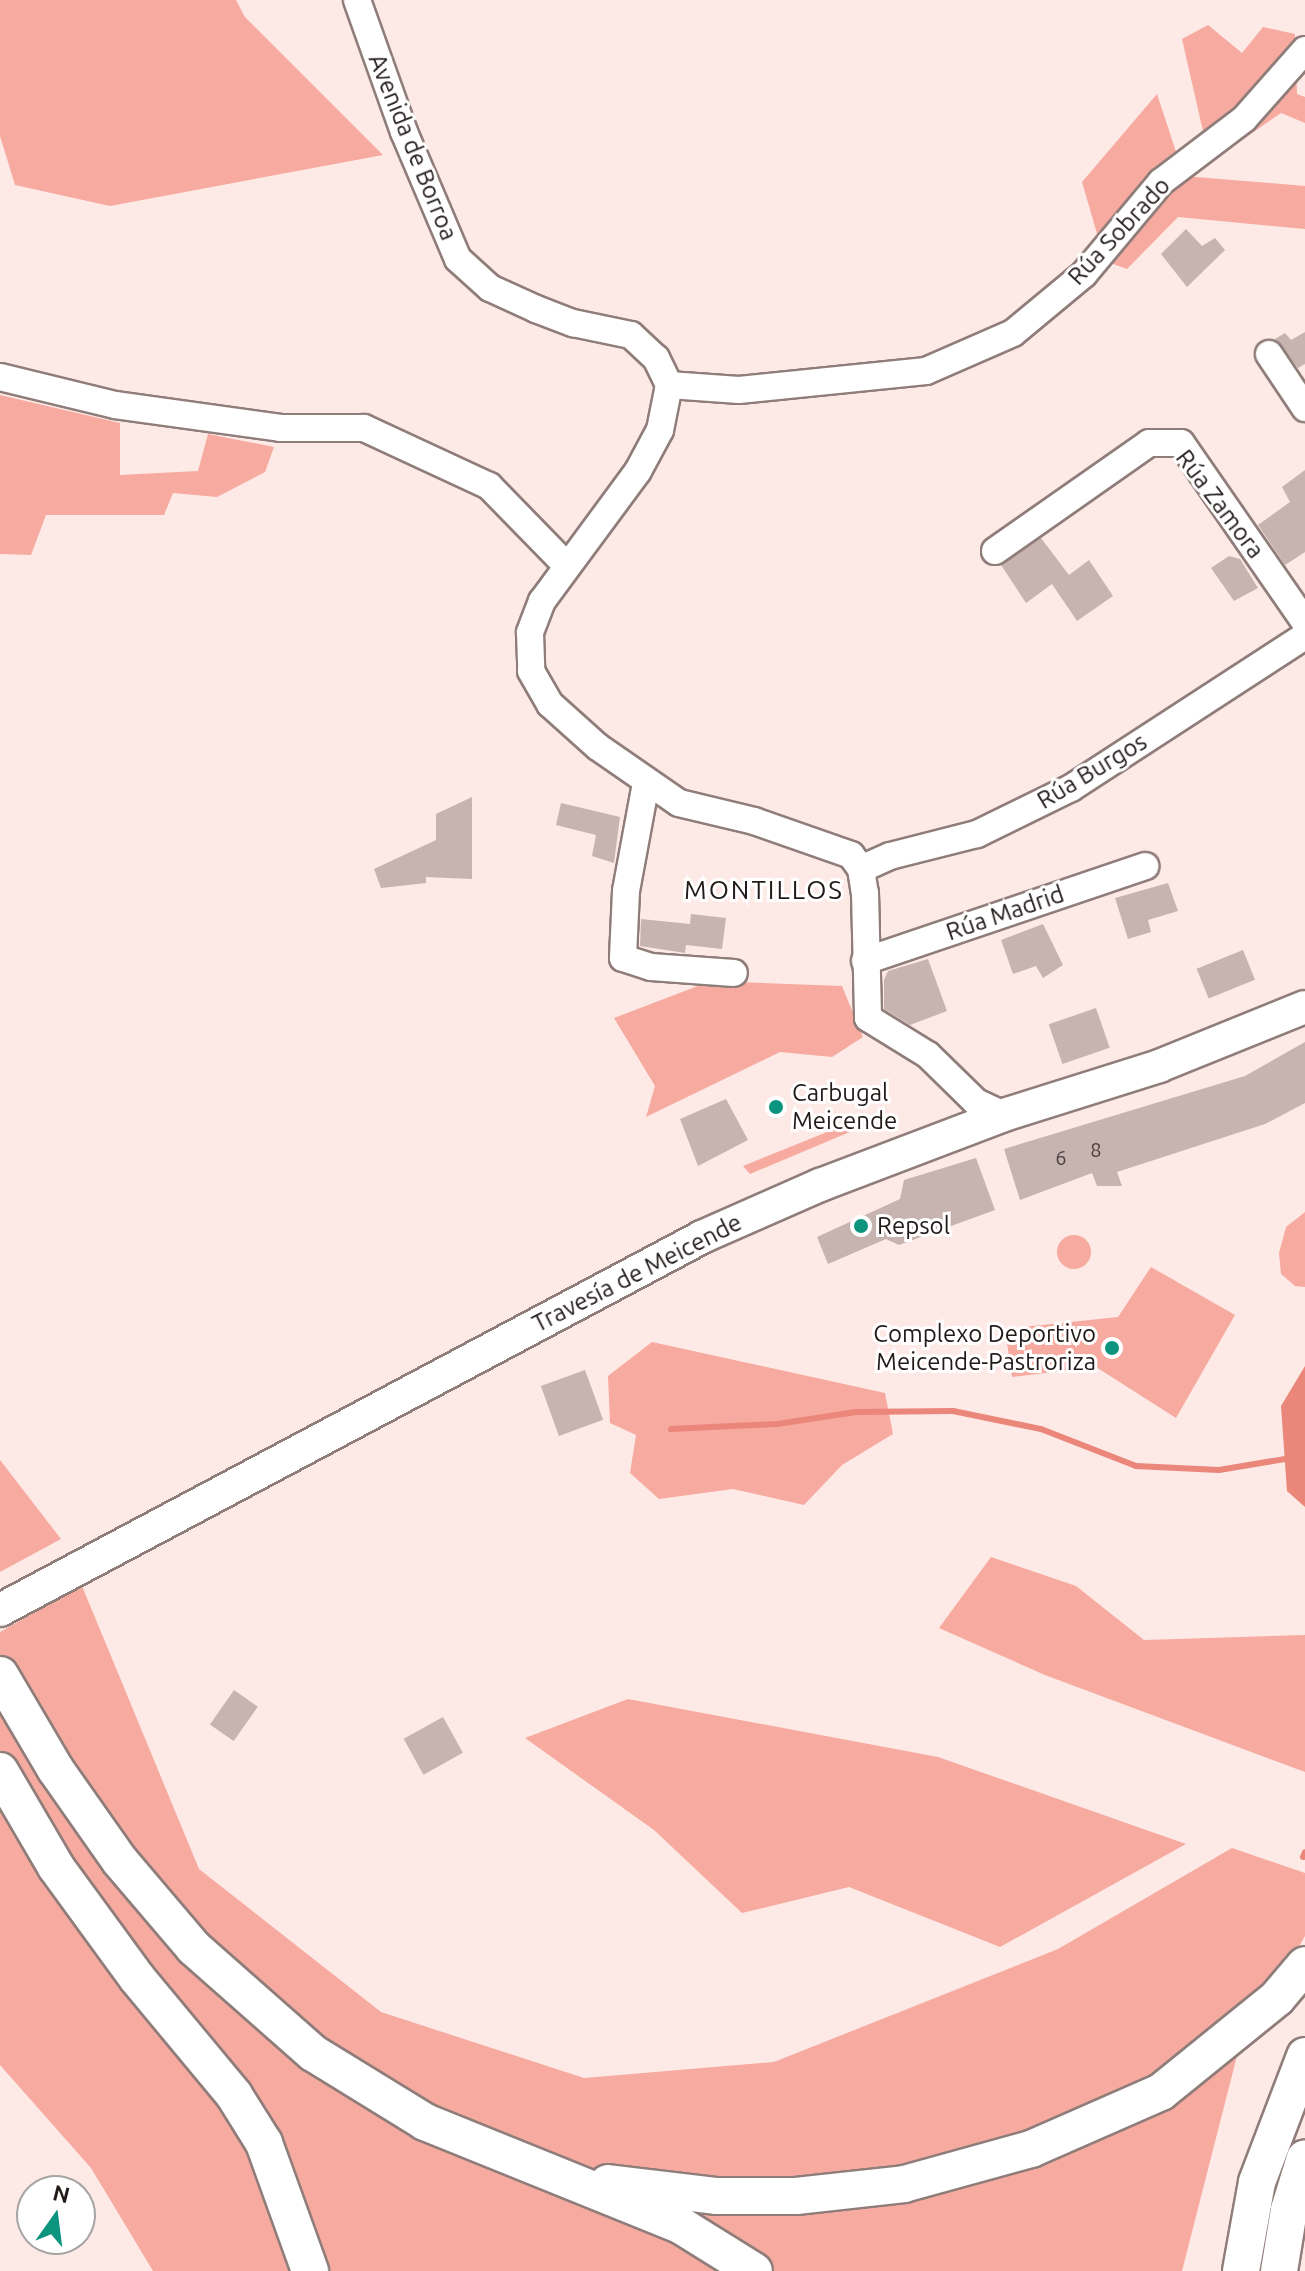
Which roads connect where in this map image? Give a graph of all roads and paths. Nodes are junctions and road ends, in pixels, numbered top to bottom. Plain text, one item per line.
1 (357, 0) edge
2 (1305, 50) edge
3 (1269, 354) dead end
4 (0, 377) edge
5 (669, 385) junction
6 (1305, 408) edge
7 (995, 551) dead end
8 (566, 565) junction
9 (1305, 622) edge
10 (1305, 636) edge
11 (646, 783) junction
12 (1145, 866) dead end
13 (861, 869) junction
14 (865, 961) junction
15 (734, 973) dead end
16 (1305, 1007) edge
17 (954, 1079) junction
18 (1004, 1115) junction
19 (960, 1133) junction
20 (0, 1610) edge
21 (0, 1675) edge
22 (0, 1771) edge
23 (1305, 1965) edge
24 (1305, 2056) edge
25 (1305, 2158) edge
26 (547, 2174) junction
27 (310, 2271) edge
28 (754, 2271) edge
29 (1241, 2271) edge
30 (1279, 2271) edge

1 - 5 street, Avenida de Borroa
2 - 5 street, Rúa Sobrado
3 - 6 street
4 - 8 street
5 - 8 street
7 - 9 street, Rúa Zamora
8 - 11 street
10 - 13 street, Rúa Burgos
11 - 13 street
11 - 15 street
12 - 14 street, Rúa Madrid
13 - 14 street
14 - 17 street
16 - 18 main road, Travesía de Meicende
17 - 18 street
17 - 19 street
18 - 19 main road, Travesía de Meicende
19 - 20 main road, Travesía de Meicende
21 - 26 highway
22 - 27 highway
23 - 26 highway
24 - 29 highway
25 - 30 highway
26 - 28 highway

